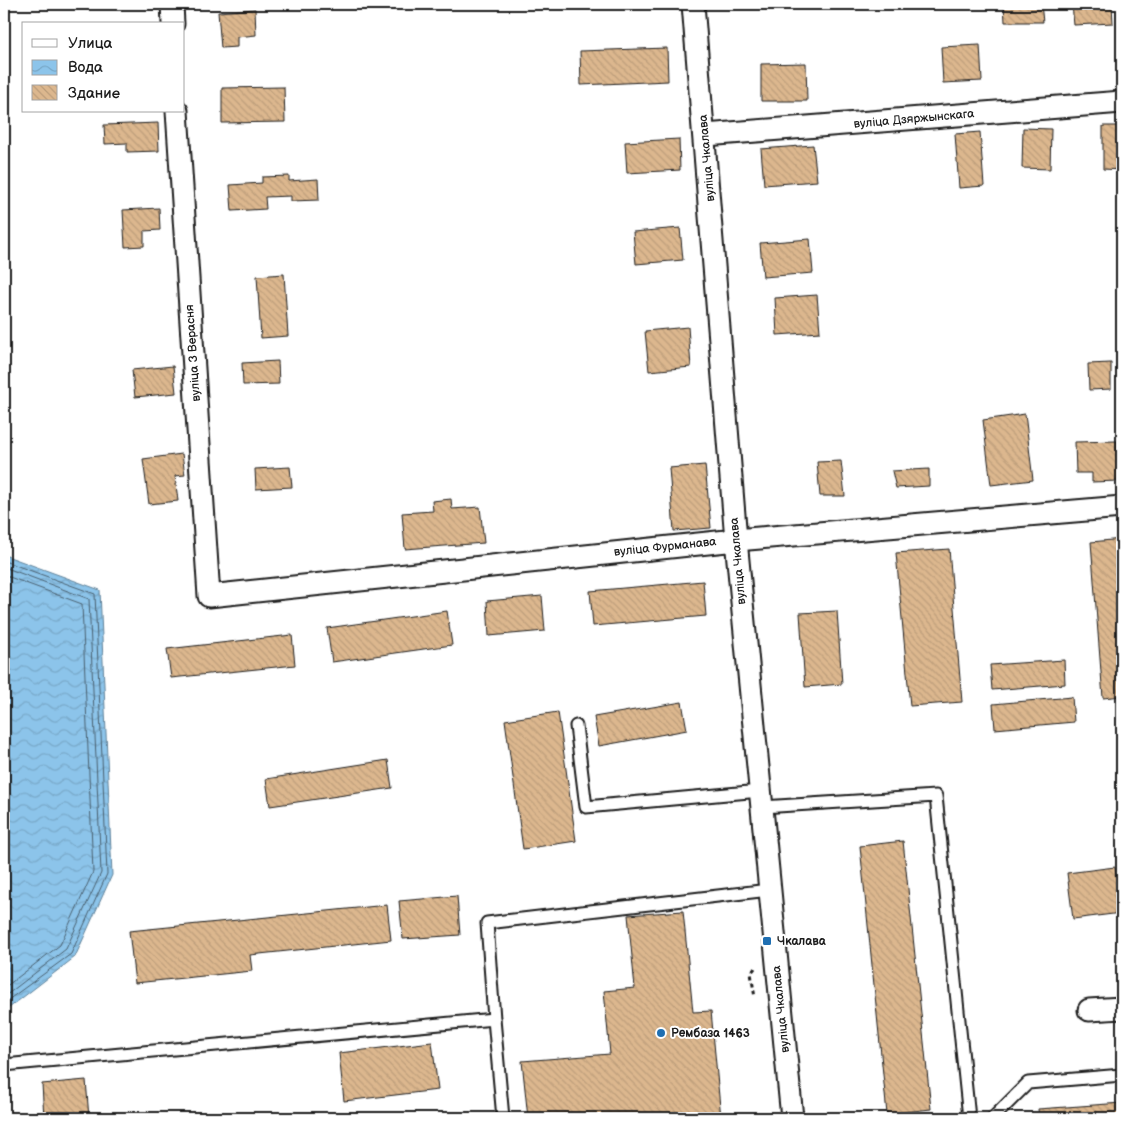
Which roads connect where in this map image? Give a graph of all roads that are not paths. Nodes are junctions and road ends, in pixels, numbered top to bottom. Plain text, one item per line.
1 (172, 4) edge
2 (693, 4) edge
3 (172, 22) edge
4 (1122, 102) edge
5 (177, 112) edge
6 (705, 135) junction
7 (1122, 507) edge
8 (736, 540) junction
9 (210, 596) joint
10 (576, 726) dead end
11 (761, 799) junction
12 (769, 890) junction
13 (1122, 1008) edge
14 (1089, 1010) dead end
15 (494, 1018) junction
16 (4, 1065) edge
17 (1122, 1075) edge
18 (503, 1118) edge
19 (792, 1118) edge
20 (970, 1118) edge
21 (993, 1118) edge

1 - 3 street
2 - 6 street, вуліца Чкалава
4 - 6 street, вуліца Дзяржынскага
5 - 9 street, вуліца 3 Верасня
6 - 8 street, вуліца Чкалава
7 - 8 street, вуліца Фурманава
8 - 9 street, вуліца Фурманава
8 - 11 street, вуліца Чкалава
10 - 11 lane
11 - 12 street, вуліца Чкалава
11 - 20 lane
12 - 15 lane
12 - 19 street, вуліца Чкалава
13 - 14 street
15 - 16 lane
15 - 18 lane
17 - 21 lane

